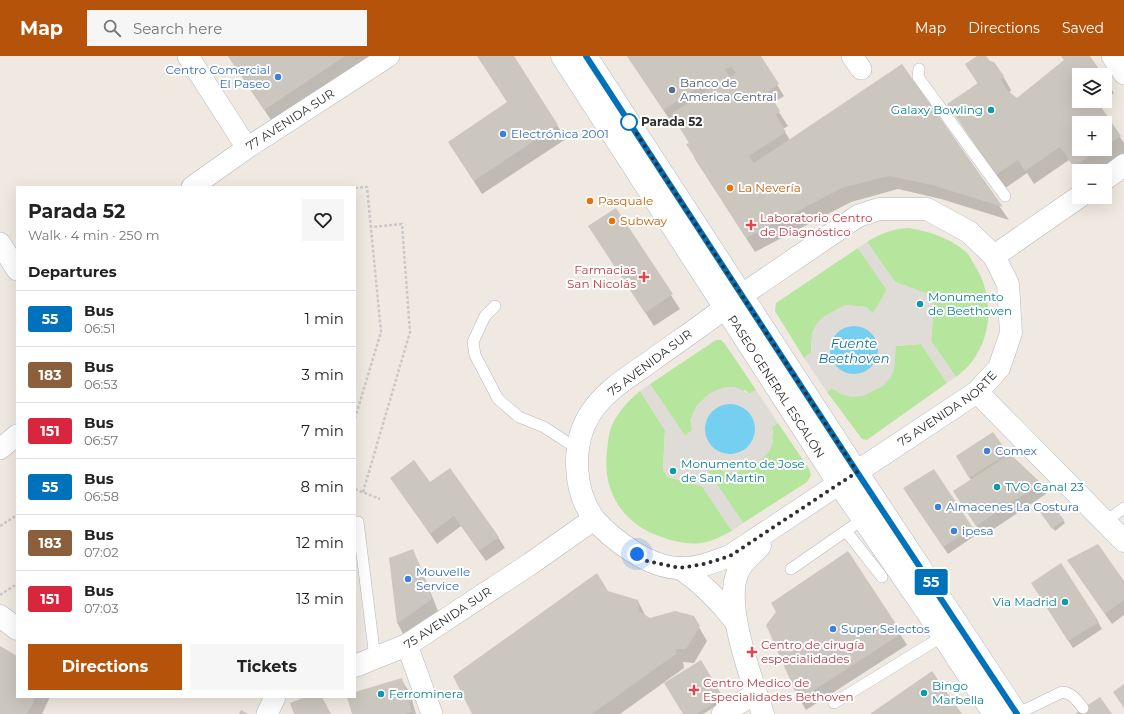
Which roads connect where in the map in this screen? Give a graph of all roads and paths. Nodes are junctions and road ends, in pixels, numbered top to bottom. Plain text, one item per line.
1 (188, 56) edge
2 (390, 56) edge
3 (562, 56) edge
4 (586, 56) edge
5 (1112, 56) edge
6 (919, 69) dead end
7 (1124, 74) edge
8 (247, 148) junction
9 (1124, 165) edge
10 (1112, 174) edge
11 (193, 186) edge
12 (356, 188) edge
13 (1005, 196) dead end
14 (1072, 202) edge
15 (371, 227) junction
16 (0, 243) edge
17 (994, 256) junction
18 (16, 268) edge
19 (734, 302) junction
20 (495, 306) dead end
21 (977, 392) junction
22 (356, 415) edge
23 (16, 436) edge
24 (576, 448) junction
25 (0, 449) edge
26 (857, 472) junction
27 (839, 484) junction
28 (356, 489) edge
29 (363, 492) junction
30 (380, 499) dead end
31 (1124, 508) edge
32 (16, 516) edge
33 (594, 519) junction
34 (358, 522) dead end
35 (1105, 522) junction
36 (855, 525) junction
37 (0, 526) edge
38 (775, 526) junction
39 (1124, 541) edge
40 (680, 568) junction
41 (791, 569) dead end
42 (882, 577) dead end
43 (16, 585) edge
44 (0, 595) edge
45 (0, 616) edge
46 (736, 622) junction
47 (16, 628) edge
48 (943, 636) junction
49 (407, 645) junction
50 (365, 662) edge
51 (756, 693) junction
52 (275, 698) edge
53 (834, 703) dead end
54 (1083, 708) dead end
55 (267, 714) edge
56 (432, 714) edge
57 (722, 714) edge
58 (763, 714) edge
59 (994, 714) edge
60 (1017, 714) edge

1 - 8 street
2 - 8 street, 77 AVENIDA SUR
3 - 19 main road, PASEO GENERAL ESCALÓN
4 - 19 main road, PASEO GENERAL ESCALÓN
5 - 7 street
6 - 13 lane
8 - 11 street, 77 AVENIDA SUR
9 - 10 main road
12 - 15 path
14 - 17 main road
15 - 22 path
15 - 29 path
16 - 18 street
17 - 19 main road, 75 AVENIDA NORTE
17 - 21 main road, 75 AVENIDA NORTE
19 - 24 main road, 75 AVENIDA SUR
19 - 26 main road, PASEO GENERAL ESCALÓN
19 - 27 main road, PASEO GENERAL ESCALÓN
20 - 24 lane
21 - 26 main road, 75 AVENIDA NORTE
21 - 35 main road
23 - 25 street
24 - 33 main road, 75 AVENIDA SUR
26 - 27 main road, 75 AVENIDA SUR
26 - 60 main road, PASEO GENERAL ESCALÓN
27 - 36 main road, PASEO GENERAL ESCALÓN
27 - 38 main road, 75 AVENIDA SUR
28 - 29 path
29 - 30 path
31 - 35 lane
32 - 37 path
33 - 40 main road, 75 AVENIDA SUR
33 - 49 main road, 75 AVENIDA SUR
34 - 50 lane
35 - 39 main road
36 - 41 lane
36 - 42 lane
36 - 48 main road, PASEO GENERAL ESCALÓN
38 - 40 main road, 75 AVENIDA SUR
38 - 46 main road
40 - 46 main road
43 - 44 path
45 - 47 main road
46 - 51 main road
48 - 53 lane
48 - 59 main road, PASEO GENERAL ESCALÓN
49 - 50 main road, 75 AVENIDA SUR
49 - 56 street
51 - 57 street
51 - 58 main road
52 - 55 street
54 - 60 lane

